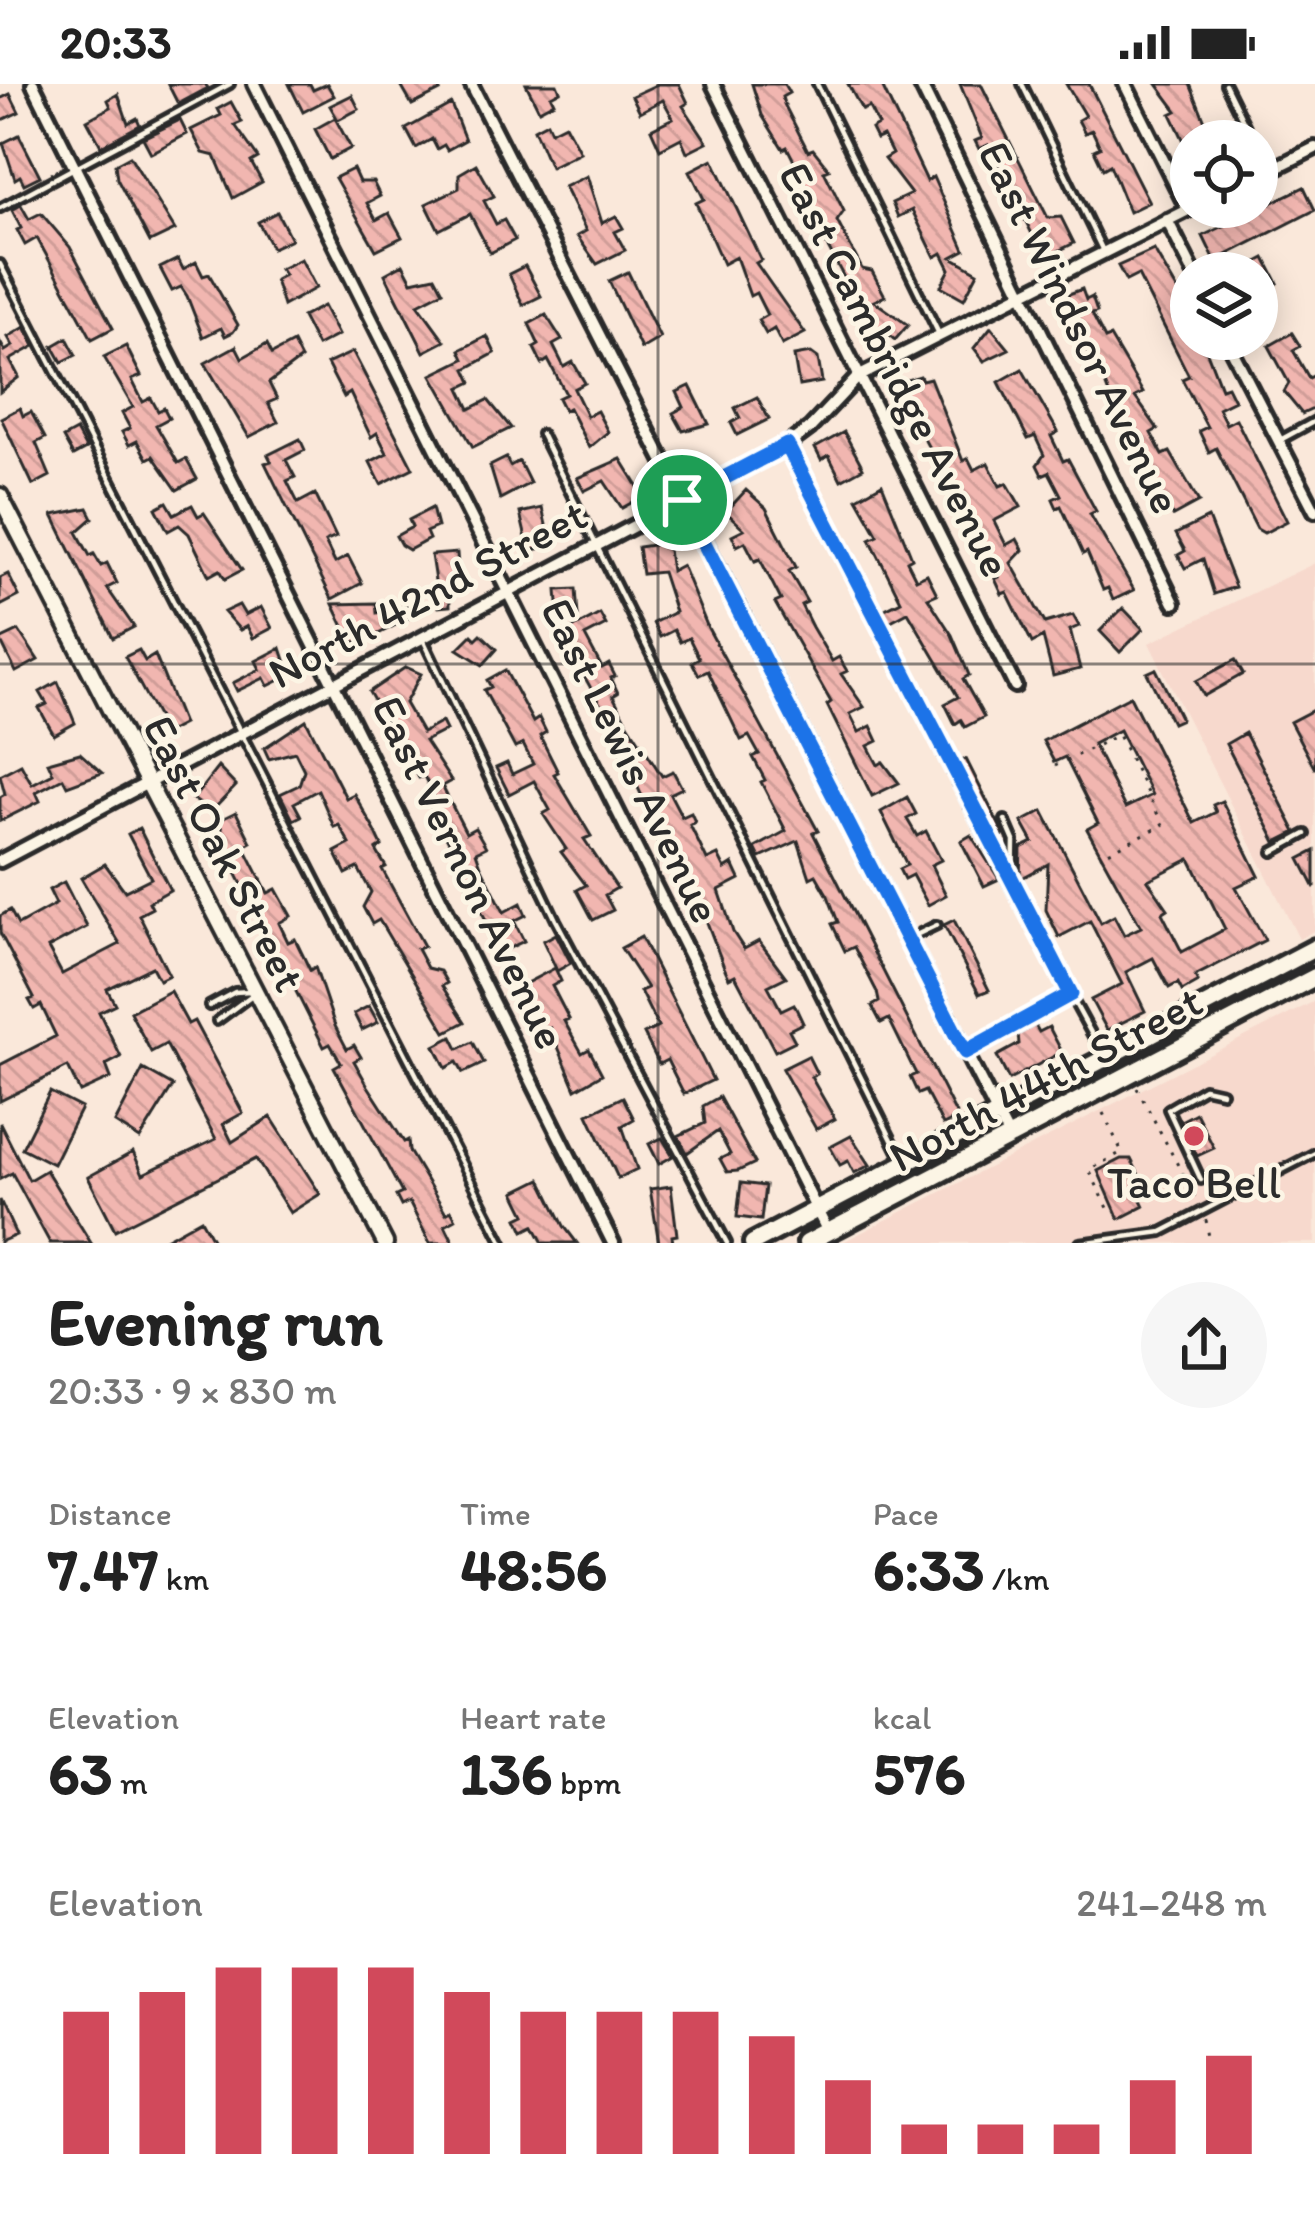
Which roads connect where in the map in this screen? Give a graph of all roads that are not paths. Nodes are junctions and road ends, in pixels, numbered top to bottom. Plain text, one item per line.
1 (33, 84) edge
2 (230, 84) edge
3 (254, 84) edge
4 (471, 84) edge
5 (713, 84) edge
6 (817, 84) edge
7 (920, 84) edge
8 (1022, 84) edge
9 (1125, 84) edge
10 (1225, 84) edge
11 (1243, 120) edge
12 (1315, 148) edge
13 (1278, 166) edge
14 (75, 167) junction
15 (1170, 169) edge
16 (0, 208) edge
17 (1170, 218) edge
18 (1167, 220) junction
19 (1102, 250) junction
20 (1183, 252) edge
21 (0, 264) edge
22 (1022, 290) junction
23 (939, 334) junction
24 (1236, 360) edge
25 (858, 377) junction
26 (1315, 422) edge
27 (541, 434) dead end
28 (1277, 442) junction
29 (787, 445) junction
30 (0, 496) edge
31 (682, 500) junction
32 (1315, 511) edge
33 (596, 544) junction
34 (510, 589) junction
35 (1174, 603) dead end
36 (421, 635) junction
37 (335, 681) junction
38 (1015, 686) dead end
39 (241, 732) junction
40 (147, 782) junction
41 (1005, 820) dead end
42 (1306, 834) dead end
43 (1273, 852) dead end
44 (0, 861) edge
45 (1013, 889) junction
46 (937, 925) dead end
47 (907, 939) junction
48 (1315, 949) edge
49 (1315, 977) edge
50 (256, 991) junction
51 (1071, 994) junction
52 (208, 1006) dead end
53 (217, 1021) dead end
54 (965, 1052) junction
55 (1104, 1059) junction
56 (1115, 1082) junction
57 (1222, 1092) dead end
58 (998, 1115) junction
59 (1009, 1137) junction
60 (1315, 1153) edge
61 (904, 1163) junction
62 (1201, 1180) dead end
63 (816, 1210) junction
64 (828, 1232) junction
65 (385, 1243) edge
66 (503, 1243) edge
67 (613, 1243) edge
68 (727, 1243) edge
69 (753, 1243) edge
70 (807, 1243) edge
71 (1080, 1243) edge

1 - 14 street, East Vernon Avenue
2 - 14 lane
3 - 34 street, East Lewis Avenue
4 - 31 street
5 - 25 street, East Cambridge Avenue
6 - 23 lane
7 - 22 street, East Windsor Avenue
8 - 19 lane
9 - 15 street
10 - 11 lane
12 - 13 street
14 - 16 lane
14 - 37 street, East Vernon Avenue
17 - 18 street, North 42nd Street
18 - 19 street, North 42nd Street
18 - 20 street
19 - 22 street, North 42nd Street
21 - 39 lane
22 - 23 street, North 42nd Street
22 - 35 street, East Windsor Avenue
23 - 25 street, North 42nd Street
24 - 28 street
25 - 29 street, North 42nd Street
25 - 38 street, East Cambridge Avenue
26 - 28 lane
27 - 33 lane
28 - 32 street
29 - 31 street, North 42nd Street
29 - 45 lane
30 - 40 street, East Oak Street
31 - 33 street, North 42nd Street
31 - 47 street
33 - 34 street, North 42nd Street
33 - 61 lane
34 - 36 street, North 42nd Street
34 - 63 street, East Lewis Avenue
36 - 37 street, North 42nd Street
36 - 68 lane
37 - 39 street, North 42nd Street
37 - 67 street, East Vernon Avenue
39 - 40 street, North 42nd Street
39 - 66 lane
40 - 44 street, North 42nd Street
40 - 50 street, East Oak Street
41 - 45 lane
42 - 43 lane
45 - 51 lane
46 - 47 lane
47 - 54 street
48 - 55 main road, North 44th Street
49 - 56 main road, North 44th Street
50 - 52 lane
50 - 53 lane
50 - 65 street, East Oak Street
51 - 54 lane
51 - 55 lane
54 - 58 street
55 - 56 street
55 - 58 main road, North 44th Street
56 - 59 main road, North 44th Street
57 - 62 lane
58 - 59 street
58 - 61 main road, North 44th Street
59 - 64 main road, North 44th Street
60 - 71 lane
61 - 63 main road, North 44th Street
63 - 64 street, East Lewis Avenue
63 - 69 main road, North 44th Street
64 - 70 main road, North 44th Street

